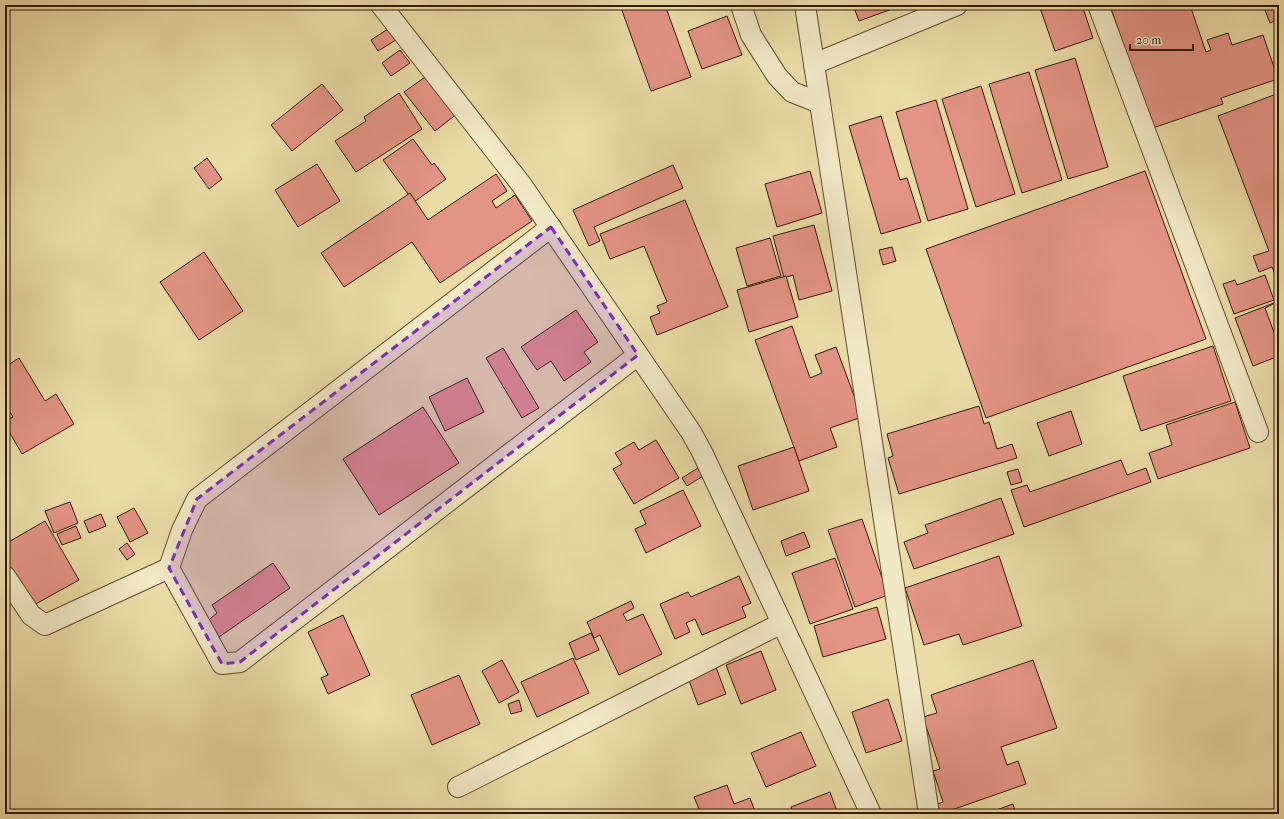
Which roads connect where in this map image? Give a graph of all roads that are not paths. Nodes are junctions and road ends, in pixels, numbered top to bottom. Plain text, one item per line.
1 (382, 5) edge
2 (741, 5) edge
3 (805, 5) edge
4 (957, 5) edge
5 (1098, 5) edge
6 (814, 64) junction
7 (820, 103) junction
8 (551, 228) junction
9 (638, 355) junction
10 (1258, 432) dead end
11 (169, 568) junction
12 (5, 576) edge
13 (782, 623) junction
14 (458, 787) dead end
15 (871, 814) edge
16 (929, 814) edge

1 - 8 street
2 - 7 street
3 - 6 street
4 - 6 street
5 - 10 street
6 - 7 street
7 - 16 street
8 - 9 street
8 - 11 street
9 - 11 street
9 - 13 street
11 - 12 street
13 - 14 street
13 - 15 street

